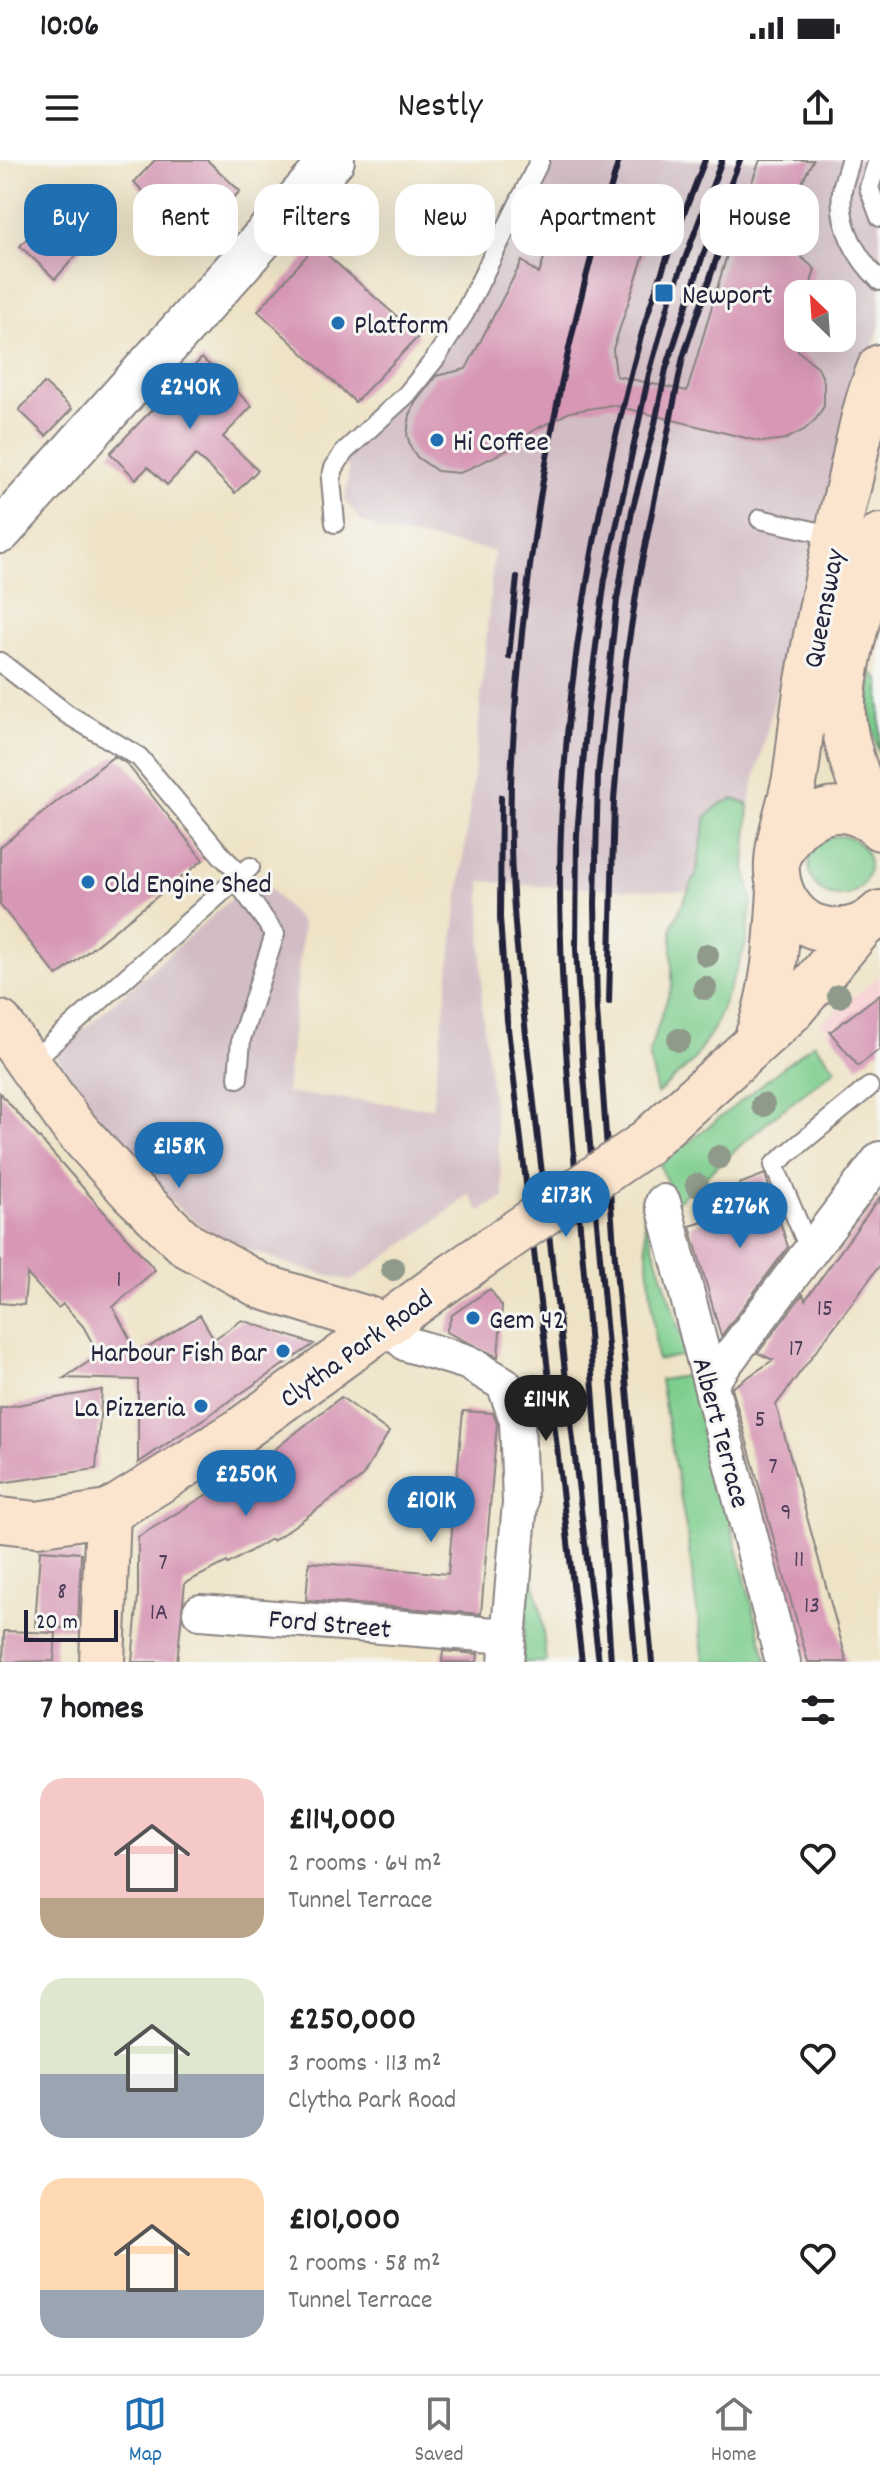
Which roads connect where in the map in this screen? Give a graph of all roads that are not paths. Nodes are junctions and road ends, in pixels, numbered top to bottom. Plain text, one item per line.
1 (333, 160) edge
2 (540, 160) edge
3 (850, 160) edge
4 (878, 160) edge
5 (880, 217) edge
6 (880, 281) edge
7 (880, 367) edge
8 (760, 519) dead end
9 (335, 523) dead end
10 (0, 532) edge
11 (836, 536) junction
12 (880, 536) edge
13 (876, 594) edge
14 (0, 662) edge
15 (877, 825) edge
16 (780, 871) junction
17 (243, 874) junction
18 (872, 919) edge
19 (0, 1023) edge
20 (755, 1043) junction
21 (28, 1065) junction
22 (238, 1078) dead end
23 (869, 1087) dead end
24 (880, 1159) edge
25 (663, 1202) dead end
26 (810, 1251) junction
27 (384, 1324) junction
28 (711, 1382) junction
29 (108, 1513) junction
30 (0, 1520) edge
31 (200, 1612) dead end
32 (507, 1649) edge
33 (102, 1662) edge
34 (783, 1662) edge

1 - 10 street
2 - 9 lane
3 - 6 lane
4 - 5 lane
7 - 11 main road, Queensway
8 - 11 lane
11 - 16 main road, Queensway
12 - 13 main road, Queensway
13 - 15 main road, Queensway
14 - 17 lane
15 - 16 main road, Queensway
16 - 18 main road
16 - 20 main road
17 - 21 lane
17 - 22 lane
18 - 20 main road, Clytha Park Road
19 - 21 main road
20 - 27 main road, Clytha Park Road, bridge
21 - 27 main road
23 - 26 lane
24 - 26 street
25 - 28 street, Albert Terrace
26 - 28 street
27 - 29 main road, Clytha Park Road
27 - 32 street
28 - 34 street, Albert Terrace
29 - 30 main road, Clytha Park Road
29 - 33 main road
31 - 32 street, Ford Street

